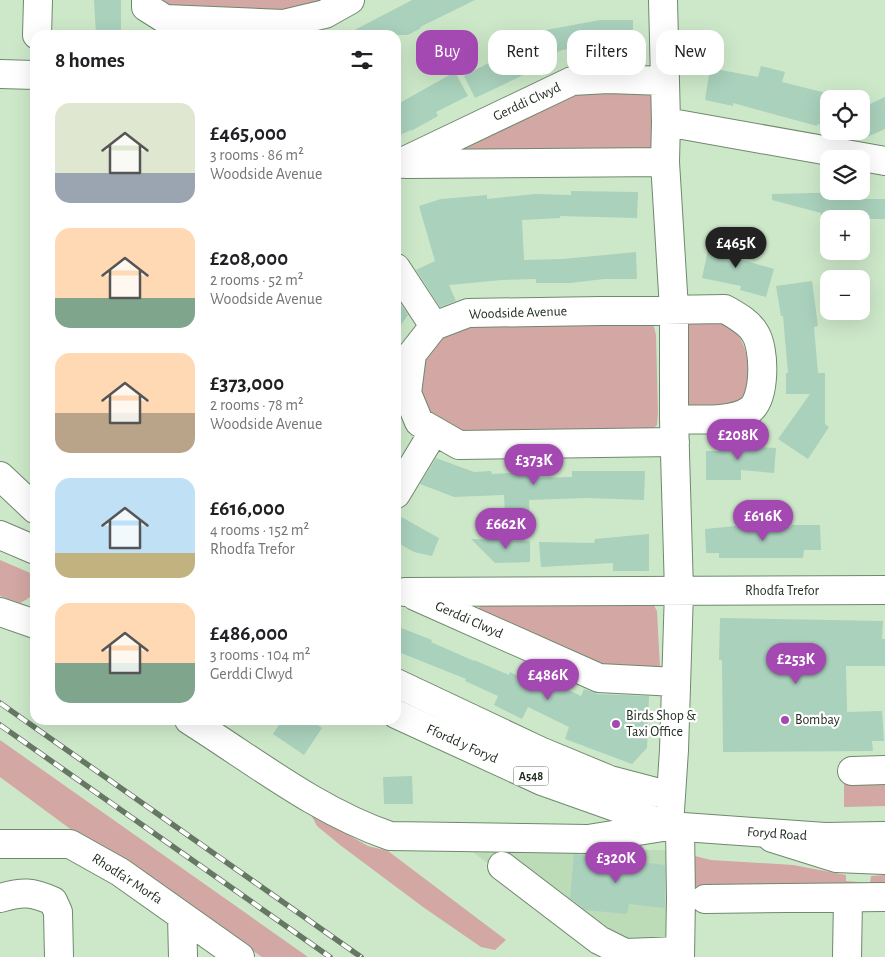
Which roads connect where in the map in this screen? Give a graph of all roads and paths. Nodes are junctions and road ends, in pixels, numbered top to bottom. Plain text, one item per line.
1 (38, 0) edge
2 (146, 0) edge
3 (350, 0) edge
4 (663, 0) edge
5 (290, 29) edge
6 (38, 30) edge
7 (0, 74) edge
8 (30, 75) edge
9 (665, 81) junction
10 (666, 122) junction
11 (885, 161) edge
12 (401, 162) edge
13 (665, 162) junction
14 (401, 164) edge
15 (401, 276) edge
16 (674, 309) junction
17 (434, 326) junction
18 (675, 430) junction
19 (434, 431) junction
20 (0, 476) edge
21 (401, 486) edge
22 (30, 504) edge
23 (0, 536) edge
24 (30, 548) edge
25 (401, 590) edge
26 (885, 590) edge
27 (679, 591) junction
28 (0, 612) edge
29 (30, 622) edge
30 (676, 682) junction
31 (401, 685) edge
32 (401, 716) edge
33 (197, 725) edge
34 (885, 770) edge
35 (852, 771) dead end
36 (671, 796) junction
37 (674, 826) junction
38 (755, 832) junction
39 (885, 836) edge
40 (0, 844) edge
41 (885, 860) edge
42 (502, 866) dead end
43 (0, 898) edge
44 (848, 898) junction
45 (885, 898) edge
46 (705, 899) dead end
47 (182, 916) junction
48 (680, 954) edge
49 (59, 957) edge
50 (183, 957) edge
51 (240, 957) edge
52 (847, 957) edge

1 - 6 street
2 - 5 street
3 - 5 street
4 - 9 street
7 - 8 street
9 - 10 street
9 - 12 street, Gerddi Clwyd
10 - 11 street
10 - 13 street
13 - 14 street, Gerddi Clwyd
13 - 16 street
15 - 17 street
16 - 17 street, Woodside Avenue
16 - 18 street
16 - 18 street, Woodside Avenue
17 - 19 street, Woodside Avenue
18 - 19 street, Woodside Avenue
18 - 27 street
19 - 21 street
20 - 22 street
23 - 24 street
25 - 27 street, Gerddi Clwyd
25 - 30 street, Gerddi Clwyd
26 - 27 street, Rhodfa Trefor
27 - 30 street
28 - 29 street
30 - 36 street
31 - 36 street
32 - 37 street, Ffordd y Foryd / A548
33 - 37 street
34 - 35 street
36 - 37 street
37 - 38 street, Foryd Road / A548
37 - 48 street
38 - 39 street, Foryd Road / A548
38 - 41 street
40 - 47 street, Rhodfa'r Morfa
42 - 48 street
43 - 49 street
44 - 45 street
44 - 46 street
44 - 52 street
47 - 50 street
47 - 51 street, Rhodfa'r Morfa

